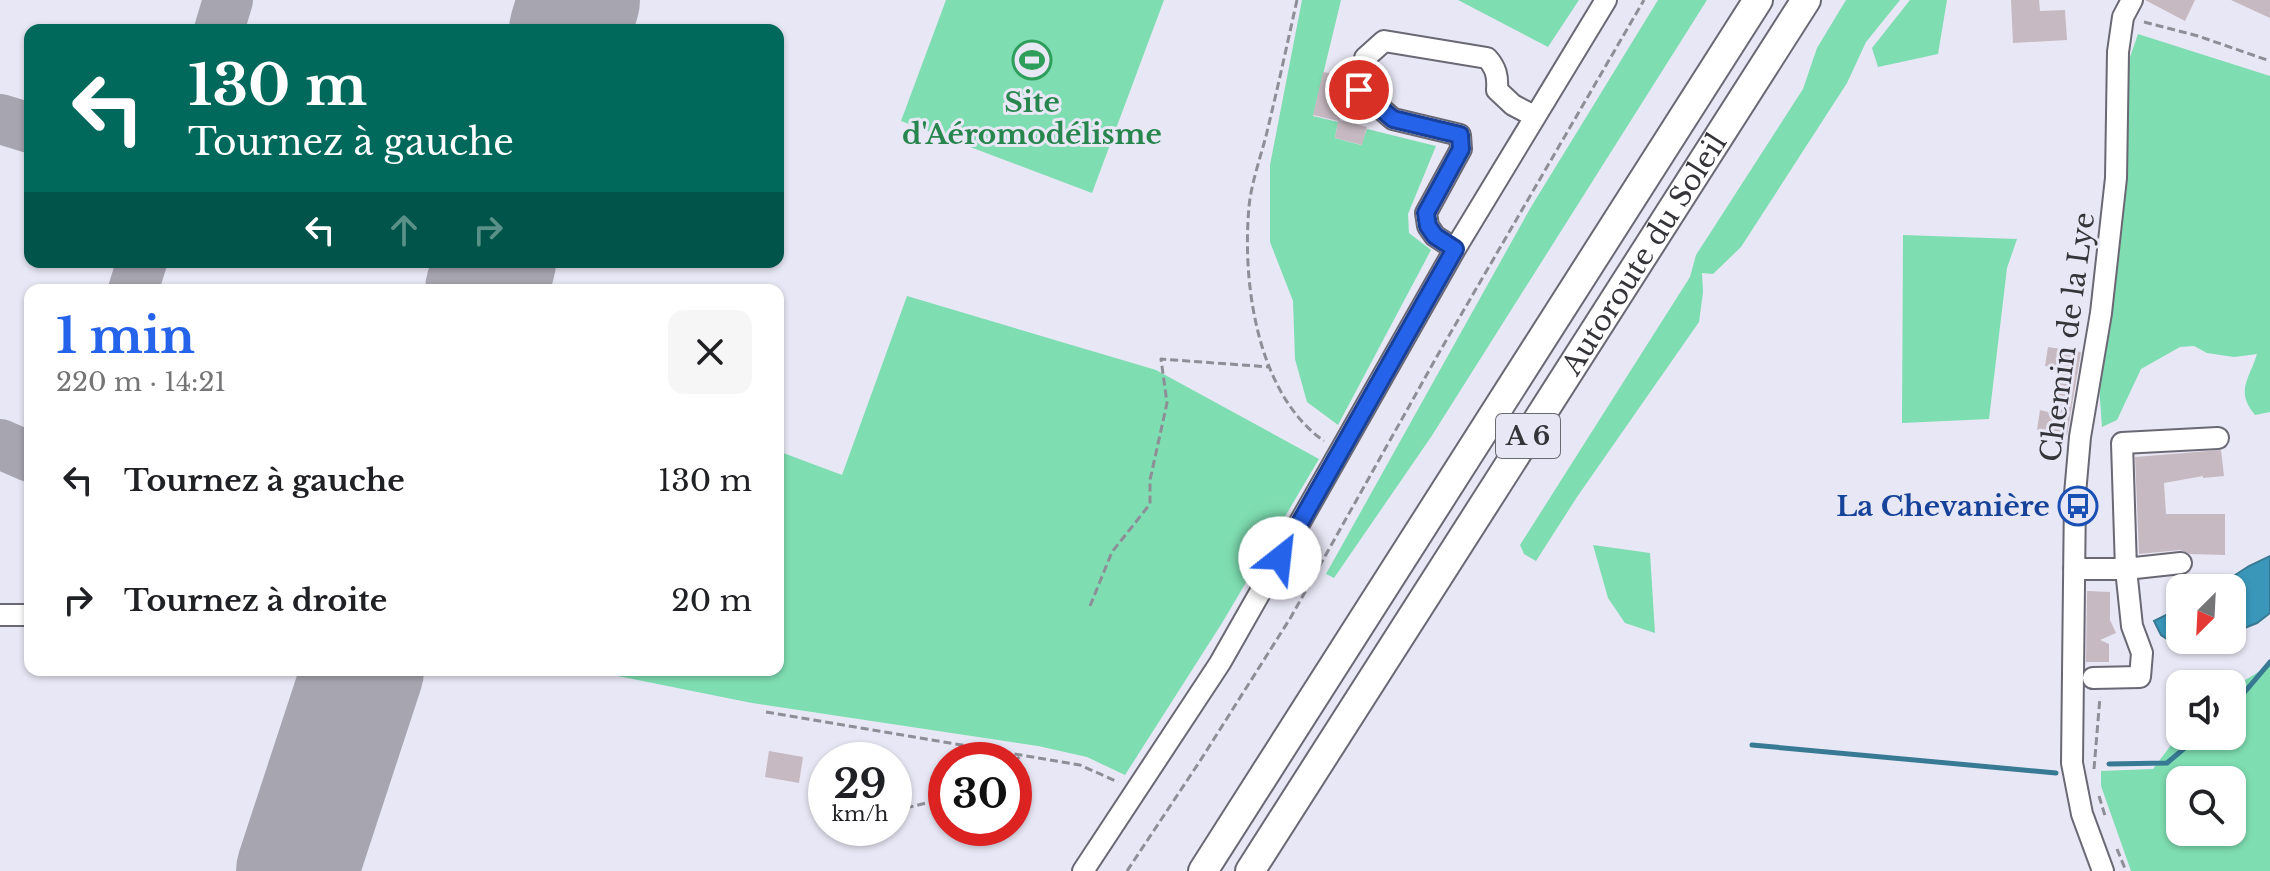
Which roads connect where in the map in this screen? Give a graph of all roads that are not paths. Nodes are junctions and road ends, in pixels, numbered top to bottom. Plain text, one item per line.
1 (1606, 0) edge
2 (1758, 0) edge
3 (1806, 0) edge
4 (2128, 8) edge
5 (1534, 116) junction
6 (1455, 249) junction
7 (2218, 438) dead end
8 (2181, 563) dead end
9 (2074, 569) junction
10 (2126, 569) junction
11 (0, 615) edge
12 (24, 615) edge
13 (2096, 677) road end
14 (1083, 871) edge
15 (1203, 871) edge
16 (1250, 871) edge
17 (2103, 871) edge

1 - 5 street
2 - 15 highway, Autoroute du Soleil / A 6
3 - 16 highway, Autoroute du Soleil / A 6
4 - 9 street, Chemin de la Lye
5 - 6 street
5 - 6 street
6 - 14 street
7 - 10 street
8 - 10 street
9 - 10 street
9 - 17 street, Chemin de la Lye
10 - 13 street
11 - 12 street

